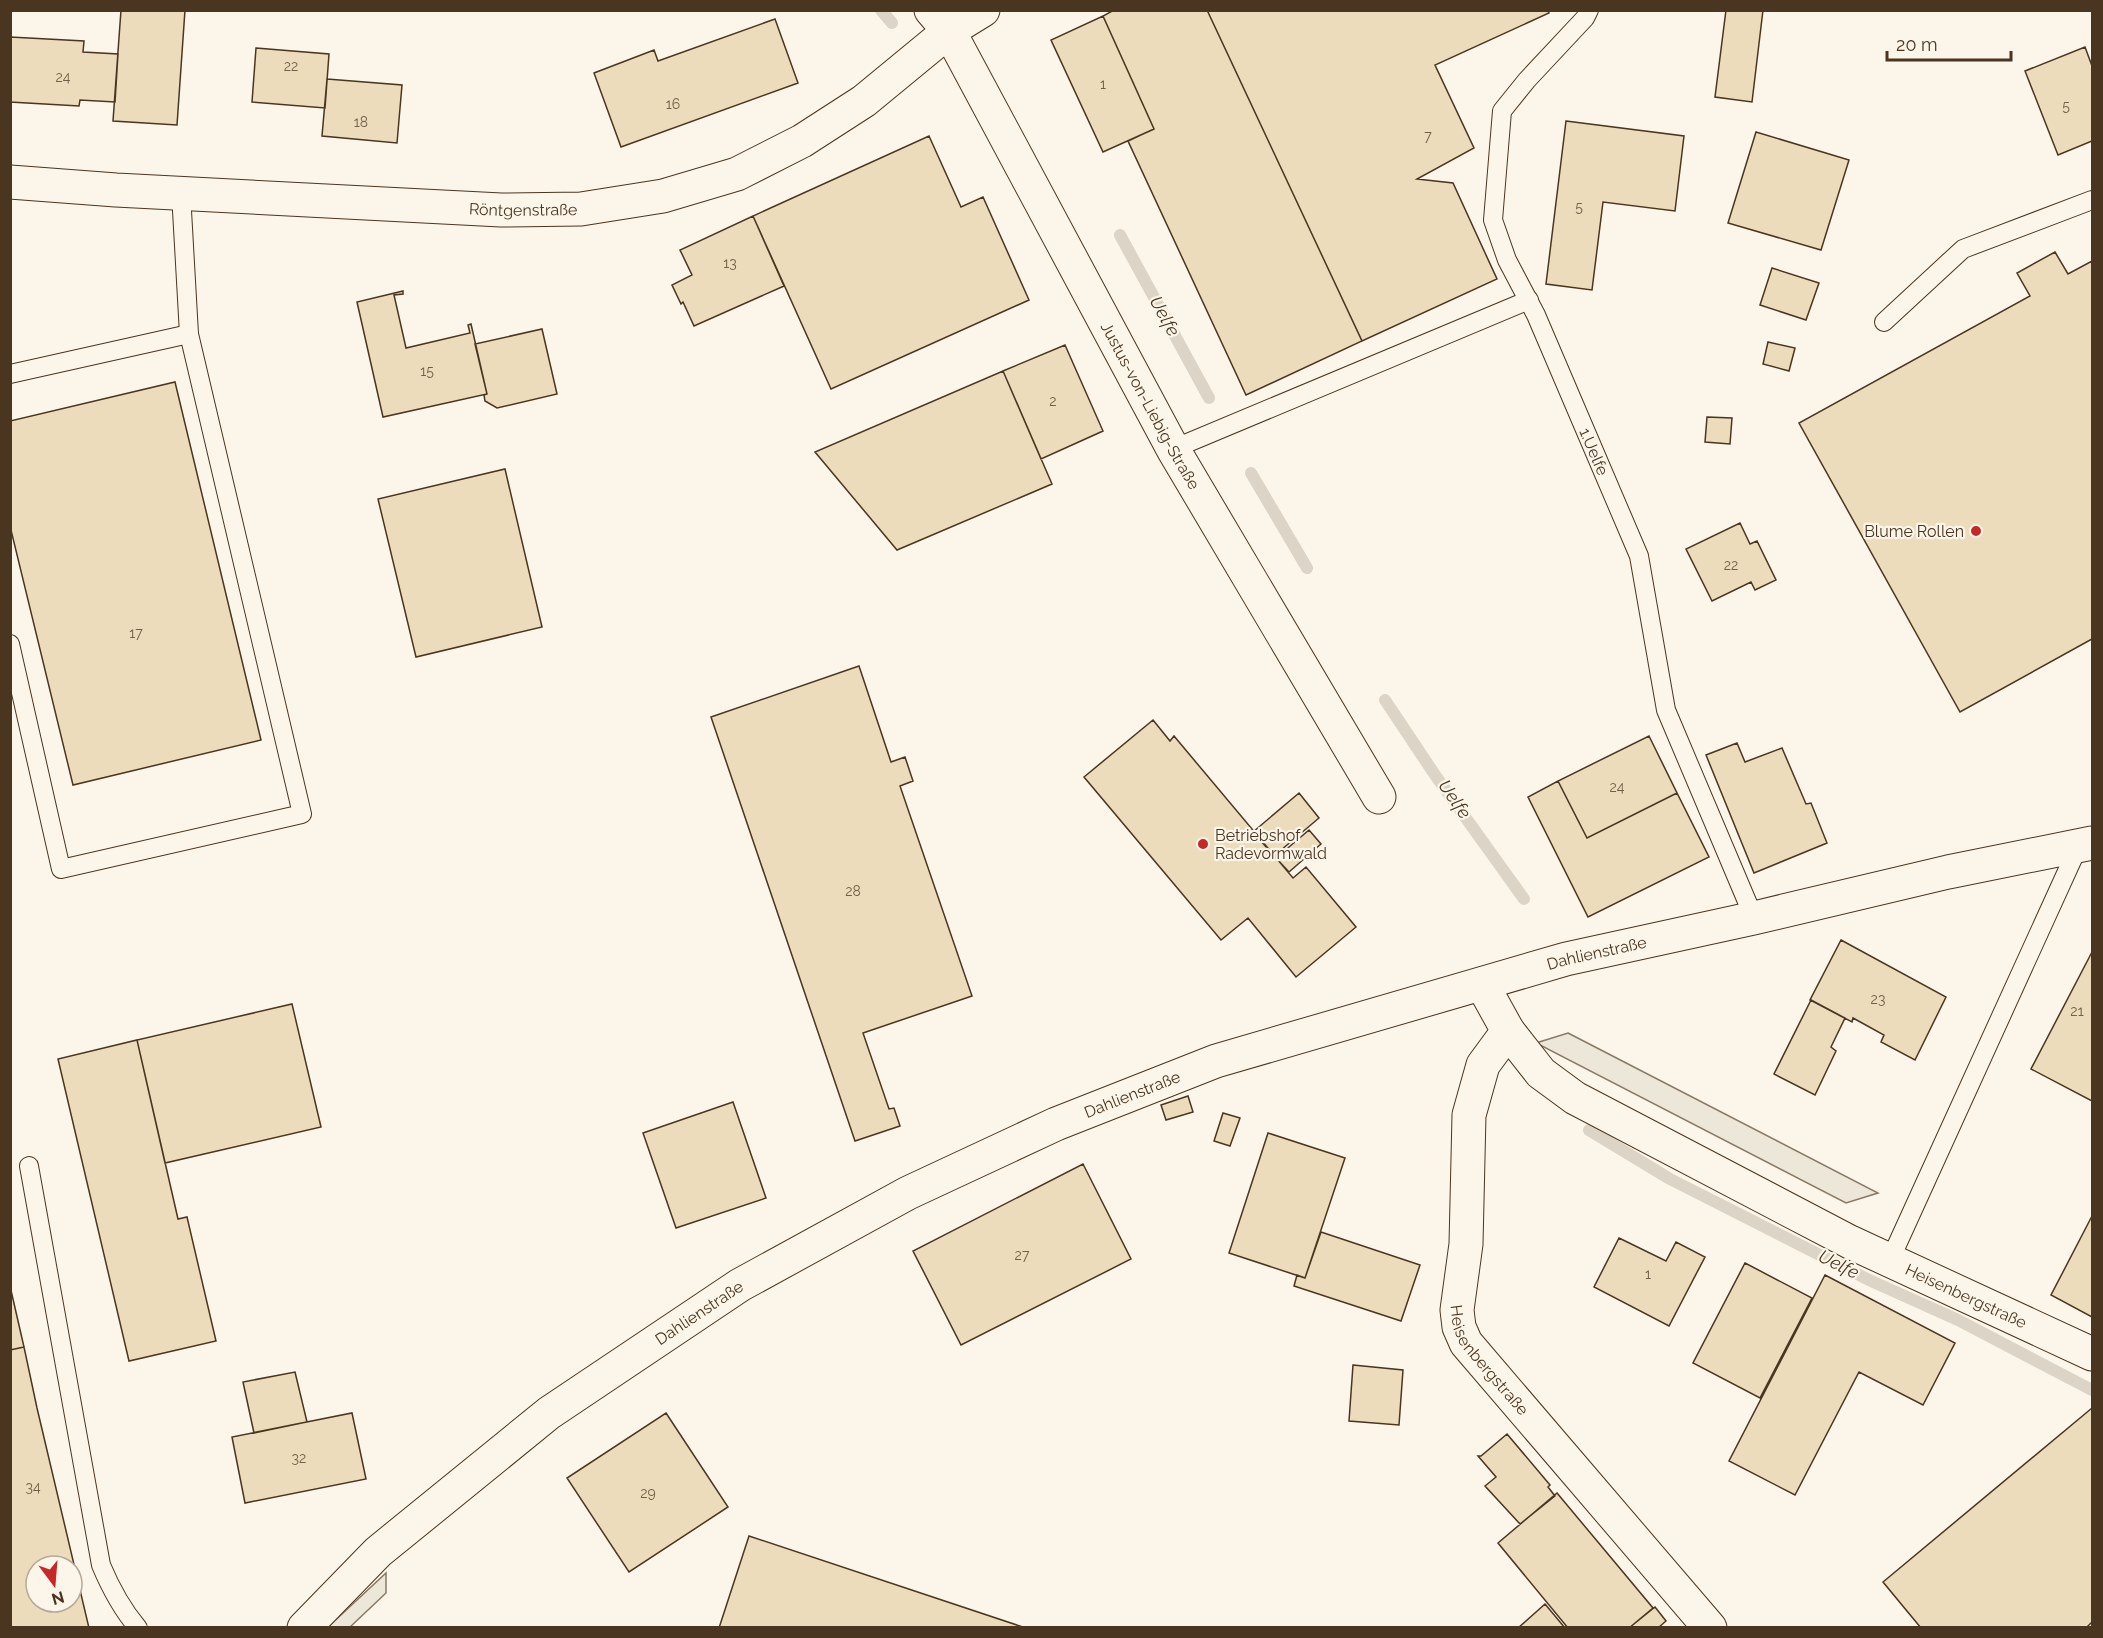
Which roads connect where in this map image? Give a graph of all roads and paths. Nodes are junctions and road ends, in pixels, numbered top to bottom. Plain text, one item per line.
1 (983, 10) edge
2 (1589, 10) edge
3 (940, 21) edge
4 (10, 182) edge
5 (181, 193) junction
6 (2092, 200) edge
7 (1528, 300) junction
8 (1884, 322) dead end
9 (189, 334) junction
10 (10, 374) edge
11 (1173, 448) junction
12 (10, 644) edge
13 (1379, 797) dead end
14 (2086, 844) edge
15 (1754, 918) junction
16 (1482, 984) junction
17 (1508, 1031) junction
18 (29, 1166) dead end
19 (1890, 1260) junction
20 (2092, 1354) edge
21 (138, 1628) edge
22 (304, 1628) edge
23 (1710, 1628) edge

1 - 3 street, Röntgenstraße
2 - 7 lane, 1.Uelfe
3 - 5 street, Röntgenstraße
3 - 11 street, Justus-von-Liebig-Straße
4 - 5 street, Röntgenstraße
5 - 9 lane
6 - 8 lane
7 - 11 lane
7 - 15 lane, 1.Uelfe
9 - 10 lane
9 - 12 lane
11 - 13 street, Justus-von-Liebig-Straße
14 - 15 street, Dahlienstraße
14 - 19 lane
15 - 16 street, Dahlienstraße
16 - 17 street, Heisenbergstraße
16 - 22 street, Dahlienstraße
17 - 19 street, Heisenbergstraße
17 - 23 street, Heisenbergstraße
18 - 21 lane
19 - 20 street, Heisenbergstraße

